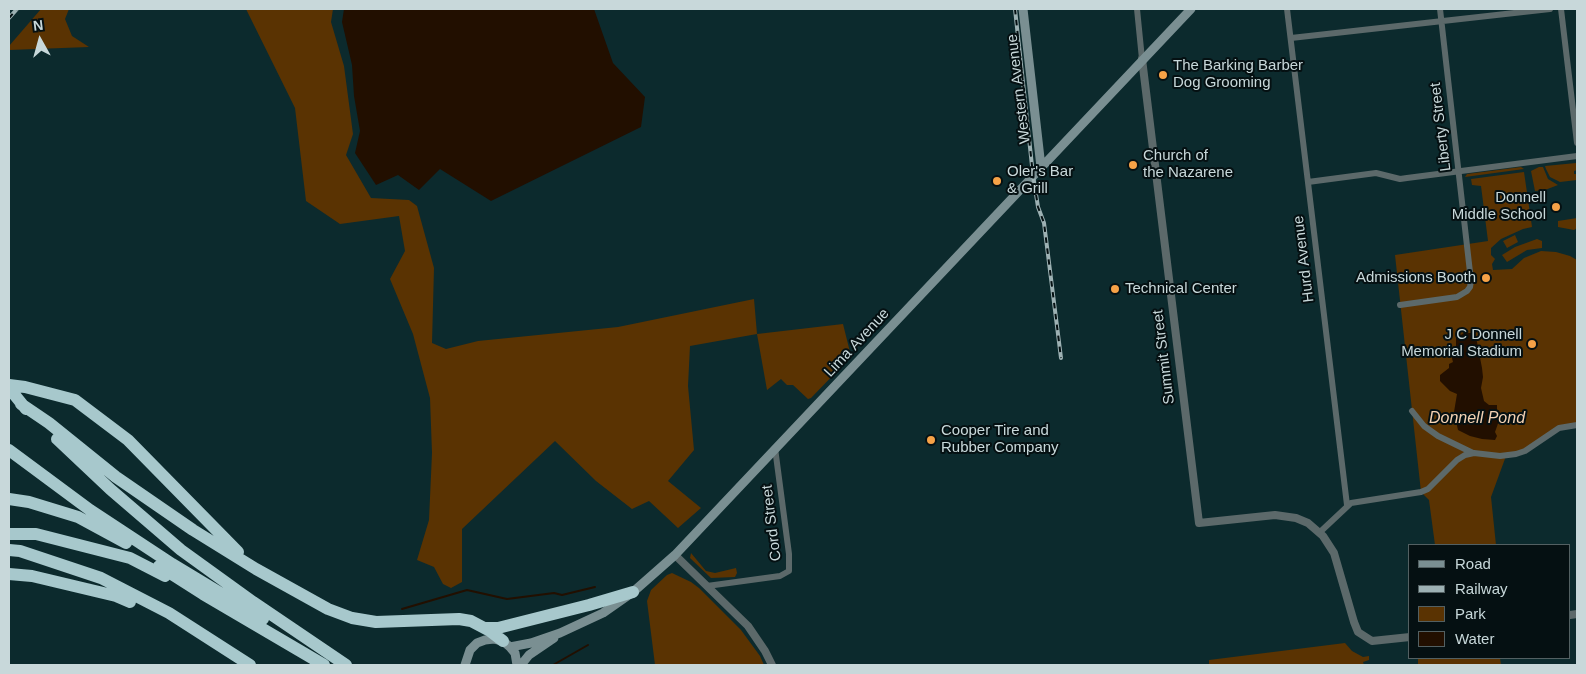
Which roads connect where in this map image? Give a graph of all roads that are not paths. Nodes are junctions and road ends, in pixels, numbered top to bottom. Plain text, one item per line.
1 (1023, 9) edge
2 (1137, 9) edge
3 (1191, 9) edge
4 (1288, 9) edge
5 (1440, 9) edge
6 (1550, 9) edge
7 (1561, 9) edge
8 (1442, 21) junction
9 (1291, 38) junction
10 (1142, 59) junction
11 (1577, 143) edge
12 (1577, 156) edge
13 (1041, 167) junction
14 (1459, 172) junction
15 (1308, 182) junction
16 (1400, 305) dead end
17 (9, 387) edge
18 (20, 404) junction
19 (1412, 412) dead end
20 (1577, 425) edge
21 (775, 448) junction
22 (9, 450) edge
23 (1474, 453) junction
24 (9, 499) edge
25 (1347, 505) junction
26 (1320, 532) junction
27 (9, 534) edge
28 (9, 550) edge
29 (675, 555) junction
30 (256, 569) junction
31 (9, 574) edge
32 (707, 586) junction
33 (632, 592) junction
34 (203, 594) junction
35 (486, 628) junction
36 (198, 632) junction
37 (560, 633) junction
38 (1408, 637) edge
39 (506, 644) junction
40 (326, 660) edge
41 (250, 665) edge
42 (346, 665) edge
43 (465, 665) edge
44 (519, 665) edge
45 (772, 665) edge

1 - 13 main road, Western Avenue
2 - 10 street, Summit Street
3 - 10 main road, Lima Avenue
4 - 9 street, Hurd Avenue
5 - 8 street, Liberty Street
6 - 8 street
7 - 11 street
8 - 9 street
8 - 14 street, Liberty Street
9 - 15 street, Hurd Avenue
10 - 13 main road, Lima Avenue
10 - 26 street, Summit Street
12 - 14 street
13 - 21 main road, Lima Avenue
14 - 15 street
14 - 16 street, Liberty Street
15 - 25 street, Hurd Avenue
17 - 18 highway
17 - 30 highway
18 - 30 highway
18 - 40 highway
19 - 23 street
20 - 23 street
21 - 29 main road, Lima Avenue
21 - 32 street, Cord Street
22 - 40 highway
23 - 25 street
24 - 34 highway
25 - 26 street
26 - 38 street
27 - 34 highway
28 - 36 highway
29 - 32 street
29 - 33 main road, Lima Avenue
30 - 35 highway
31 - 36 highway
32 - 45 street
33 - 35 highway
33 - 37 main road, Lima Avenue
34 - 40 highway
35 - 39 highway
36 - 41 highway
37 - 39 main road, Lima Avenue
37 - 44 main road
39 - 43 main road, Lima Avenue
39 - 44 main road
40 - 42 highway

